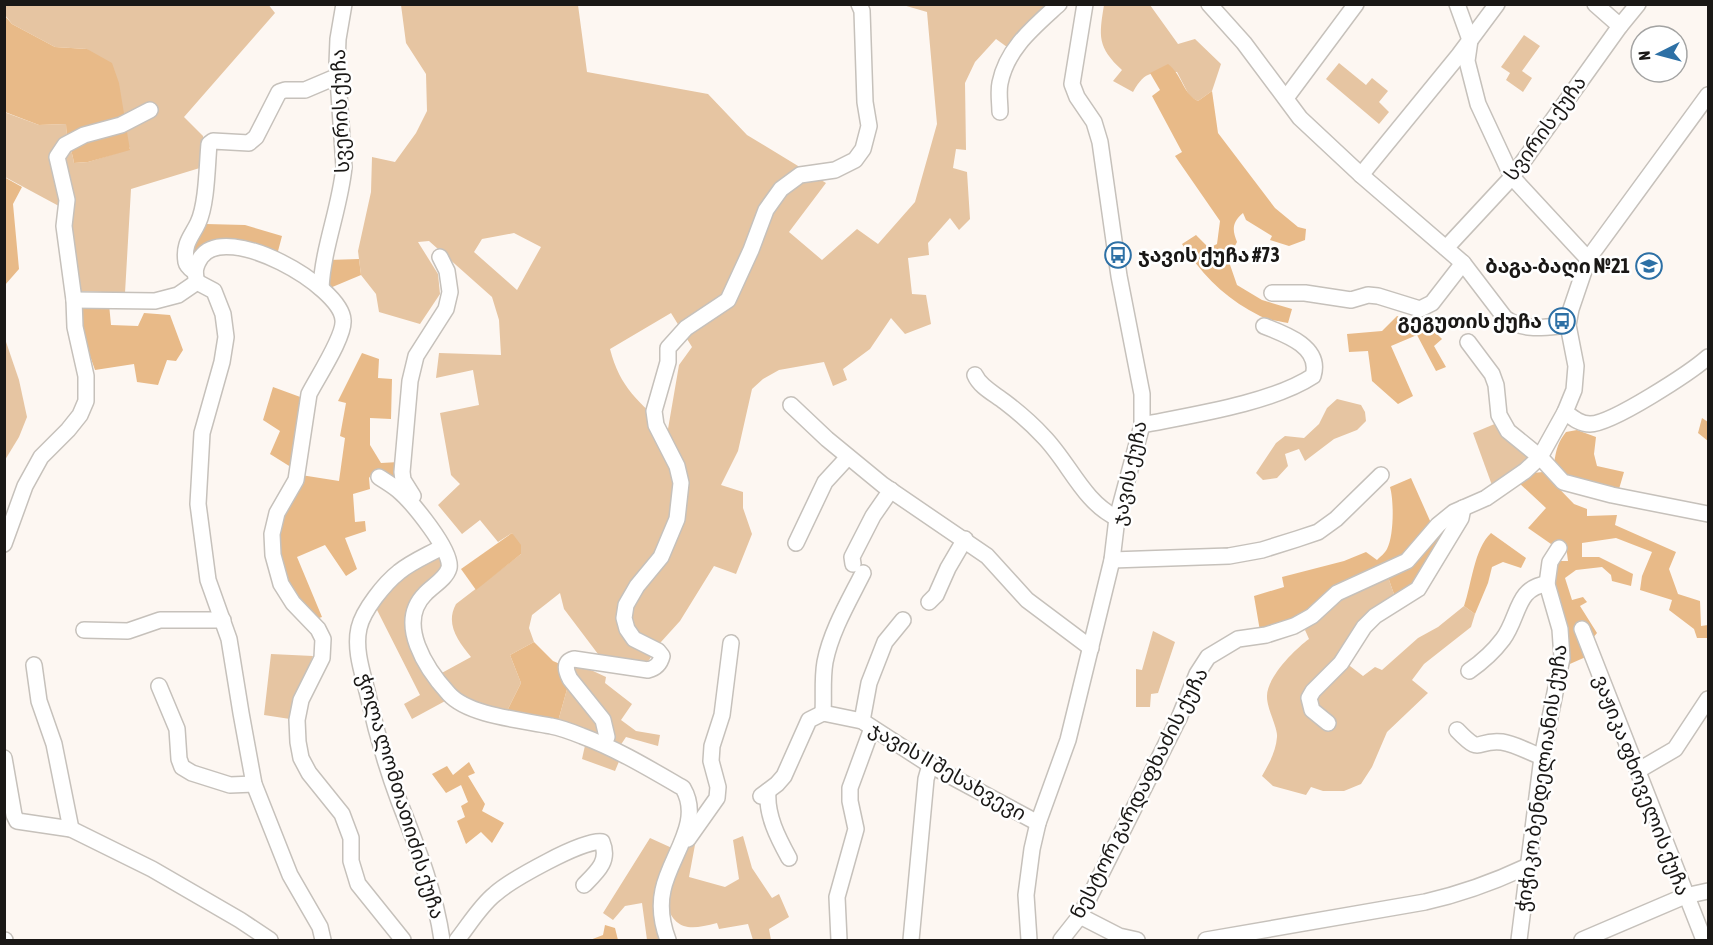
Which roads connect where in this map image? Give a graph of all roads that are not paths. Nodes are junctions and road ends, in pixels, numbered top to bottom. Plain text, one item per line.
1 (344, 4) edge
2 (859, 4) edge
3 (1059, 4) edge
4 (1085, 4) edge
5 (1356, 4) edge
6 (1457, 4) edge
7 (1497, 4) edge
8 (1595, 4) edge
9 (1638, 4) edge
10 (1214, 6) edge
11 (1620, 26) junction
12 (1470, 40) junction
13 (338, 76) junction
14 (1708, 95) edge
15 (1286, 98) junction
16 (150, 110) dead end
17 (1000, 112) dead end
18 (1361, 175) junction
19 (1512, 177) junction
20 (1446, 248) junction
21 (440, 257) dead end
22 (1588, 259) junction
23 (1463, 262) junction
24 (196, 277) junction
25 (321, 288) junction
26 (1272, 293) dead end
27 (74, 300) junction
28 (1264, 326) dead end
29 (1568, 326) junction
30 (1468, 342) dead end
31 (1708, 357) edge
32 (975, 375) dead end
33 (791, 405) dead end
34 (1565, 412) junction
35 (1142, 425) junction
36 (848, 457) junction
37 (1540, 457) junction
38 (1381, 475) dead end
39 (379, 477) dead end
40 (891, 490) junction
41 (1463, 508) junction
42 (1708, 514) edge
43 (422, 515) junction
44 (1118, 518) junction
45 (965, 539) junction
46 (796, 543) dead end
47 (4, 544) edge
48 (442, 547) junction
49 (1558, 548) dead end
50 (1112, 560) junction
51 (1547, 584) junction
52 (929, 603) dead end
53 (223, 620) junction
54 (903, 620) dead end
55 (1582, 629) dead end
56 (84, 630) dead end
57 (731, 643) dead end
58 (1091, 648) junction
59 (34, 665) dead end
60 (1469, 671) dead end
61 (159, 686) dead end
62 (1708, 699) edge
63 (823, 713) junction
64 (1328, 723) dead end
65 (867, 724) junction
66 (1457, 730) dead end
67 (603, 744) junction
68 (1542, 757) junction
69 (4, 758) edge
70 (930, 765) junction
71 (1638, 770) junction
72 (254, 784) junction
73 (1038, 823) junction
74 (71, 829) junction
75 (679, 851) junction
76 (789, 858) dead end
77 (1528, 866) junction
78 (584, 885) dead end
79 (1708, 891) edge
80 (1685, 896) junction
81 (1080, 916) junction
82 (270, 940) edge
83 (323, 940) edge
84 (403, 940) edge
85 (442, 940) edge
86 (457, 940) edge
87 (668, 940) edge
88 (839, 940) edge
89 (910, 940) edge
90 (1029, 940) edge
91 (1060, 940) edge
92 (1137, 940) edge
93 (1206, 940) edge
94 (1519, 940) edge
95 (1582, 940) edge
96 (1704, 940) edge

1 - 13 street, სვერის ქუჩა
2 - 67 street
3 - 17 street
4 - 35 street, ჯავის ქუჩა
5 - 15 street
6 - 12 street
7 - 12 street
8 - 11 street
9 - 11 street, სვირის ქუჩა
10 - 15 street
11 - 19 street, სვირის ქუჩა
12 - 18 street
12 - 19 street
13 - 24 street
13 - 25 street, სვერის ქუჩა
14 - 22 street
15 - 18 street
16 - 27 street
18 - 20 street
19 - 20 street, სვირის ქუჩა
19 - 22 street
20 - 23 street
21 - 43 street
22 - 29 street
23 - 26 street
23 - 29 street
24 - 25 street
24 - 27 street
24 - 53 street
25 - 84 street
27 - 47 street
28 - 35 street
29 - 34 street, ნესტორ გარდაფხაძის ქუჩა
30 - 37 street
31 - 34 street
32 - 44 street
33 - 36 street
34 - 37 street, ნესტორ გარდაფხაძის ქუჩა
35 - 44 street, ჯავის ქუჩა
36 - 40 street
36 - 46 street
37 - 41 street, ნესტორ გარდაფხაძის ქუჩა
37 - 42 street
38 - 50 street
39 - 43 street
40 - 45 street
40 - 63 street
41 - 64 street
41 - 81 street, ნესტორ გარდაფხაძის ქუჩა
43 - 48 street
44 - 50 street, ჯავის ქუჩა
45 - 52 street
45 - 58 street
48 - 67 street
48 - 85 street, ჭოლა ლომთათიძის ქუჩა
49 - 51 street, ჭიჭიკო ბენდელიანის ქუჩა
50 - 58 street, ჯავის ქუჩა
51 - 60 street
51 - 68 street, ჭიჭიკო ბენდელიანის ქუჩა
53 - 56 street
53 - 72 street
54 - 65 street
55 - 71 street, ვაჟიკა ფხოველის ქუჩა
57 - 75 street
58 - 73 street, ჯავის ქუჩა
59 - 74 street
61 - 72 street
62 - 71 street
63 - 65 street, ჯავის II შესახვევი
63 - 76 street
65 - 70 street, ჯავის II შესახვევი
65 - 88 street
66 - 68 street
67 - 75 street
68 - 77 street, ჭიჭიკო ბენდელიანის ქუჩა
69 - 74 street
70 - 73 street, ჯავის II შესახვევი
70 - 89 street
71 - 80 street, ვაჟიკა ფხოველის ქუჩა
72 - 83 street
73 - 90 street, ჯავის ქუჩა
74 - 82 street
75 - 87 street
77 - 93 street
77 - 94 street, ჭიჭიკო ბენდელიანის ქუჩა
78 - 86 street
79 - 80 street
80 - 95 street
80 - 96 street, ვაჟიკა ფხოველის ქუჩა
81 - 91 street, ნესტორ გარდაფხაძის ქუჩა
81 - 92 street

